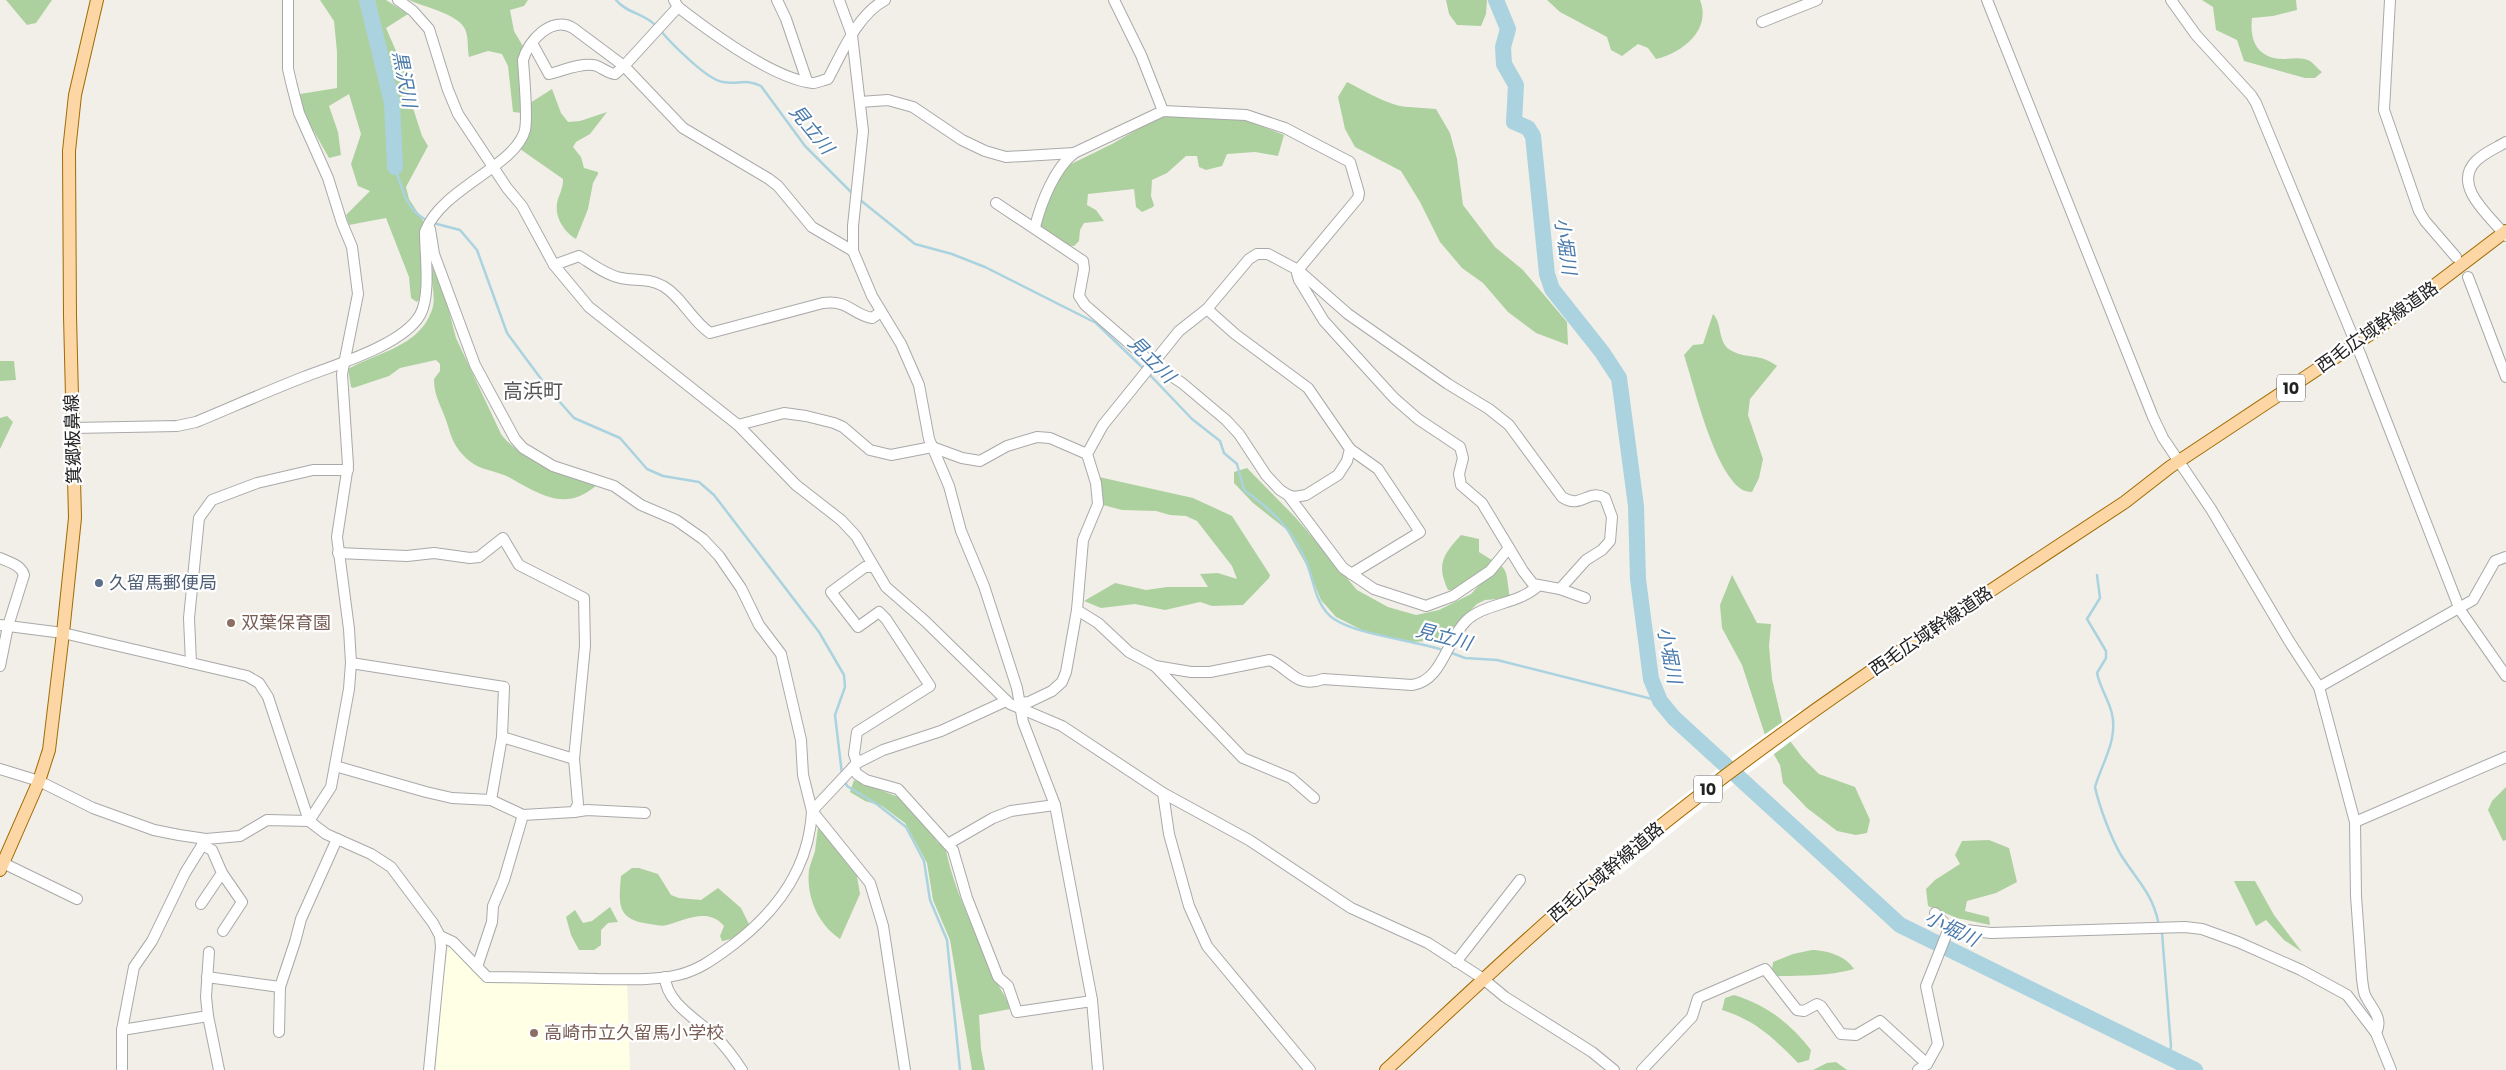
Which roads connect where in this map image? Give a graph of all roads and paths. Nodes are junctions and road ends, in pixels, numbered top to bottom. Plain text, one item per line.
1 (97, 0) edge
2 (288, 0) edge
3 (398, 0) edge
4 (777, 0) edge
5 (839, 0) edge
6 (885, 0) edge
7 (1114, 0) edge
8 (1817, 0) edge
9 (1987, 0) edge
10 (2171, 0) edge
11 (2390, 0) edge
12 (676, 3) edge
13 (1762, 22) dead end
14 (852, 35) junction
15 (532, 43) junction
16 (624, 66) junction
17 (807, 81) junction
18 (860, 102) junction
19 (1163, 111) junction
20 (2506, 142) edge
21 (1074, 153) junction
22 (492, 166) junction
23 (996, 202) dead end
24 (428, 222) junction
25 (1035, 227) junction
26 (2505, 233) edge
27 (854, 251) junction
28 (2456, 257) dead end
29 (554, 265) junction
30 (1298, 270) junction
31 (2468, 277) dead end
32 (1207, 309) junction
33 (881, 312) junction
34 (344, 363) junction
35 (1149, 369) junction
36 (2506, 378) edge
37 (738, 425) junction
38 (73, 428) junction
39 (932, 447) junction
40 (1350, 449) junction
41 (1087, 454) junction
42 (2180, 461) junction
43 (348, 470) junction
44 (1288, 495) junction
45 (1509, 548) junction
46 (338, 553) junction
47 (2506, 557) edge
48 (0, 558) edge
49 (873, 567) junction
50 (1351, 574) junction
51 (1538, 586) junction
52 (1560, 589) junction
53 (1585, 598) dead end
54 (1077, 610) junction
55 (2460, 610) junction
56 (4, 626) edge
57 (63, 633) junction
58 (191, 663) junction
59 (351, 663) junction
60 (0, 666) edge
61 (1155, 666) junction
62 (2506, 676) edge
63 (2319, 686) junction
64 (1006, 701) junction
65 (1020, 706) junction
66 (502, 738) junction
67 (2506, 756) edge
68 (574, 759) junction
69 (855, 765) junction
70 (335, 766) junction
71 (0, 769) edge
72 (39, 782) junction
73 (1163, 793) junction
74 (1314, 798) dead end
75 (491, 800) junction
76 (1055, 805) junction
77 (812, 811) junction
78 (574, 812) junction
79 (644, 813) dead end
80 (523, 815) junction
81 (309, 821) junction
82 (2355, 822) junction
83 (337, 839) junction
84 (204, 842) junction
85 (948, 844) junction
86 (2, 866) edge
87 (222, 873) junction
88 (1520, 880) dead end
89 (77, 899) dead end
90 (201, 904) dead end
91 (1936, 913) dead end
92 (1949, 928) junction
93 (223, 931) dead end
94 (440, 936) junction
95 (209, 952) dead end
96 (1456, 962) junction
97 (477, 967) junction
98 (208, 977) junction
99 (665, 977) junction
100 (1482, 978) junction
101 (280, 987) junction
102 (1092, 1001) junction
103 (208, 1016) junction
104 (122, 1030) junction
105 (279, 1032) dead end
106 (2376, 1033) junction
107 (1928, 1064) junction
108 (122, 1070) edge
109 (219, 1070) edge
110 (429, 1070) edge
111 (742, 1070) edge
112 (904, 1070) edge
113 (1098, 1070) edge
114 (1310, 1070) edge
115 (1386, 1070) edge
116 (1614, 1070) edge
117 (1642, 1070) edge
118 (1918, 1070) edge
119 (2391, 1070) edge

1 - 38 main road, 箕郷板鼻線
2 - 34 street
3 - 22 street
4 - 17 street
5 - 14 street
6 - 14 street
7 - 19 street
8 - 13 street
9 - 42 street
10 - 55 street, bridge
11 - 28 street
12 - 16 street
12 - 17 street
14 - 17 street
14 - 18 street
15 - 16 street
15 - 16 street
15 - 22 street
16 - 27 street
18 - 21 street
18 - 27 street
19 - 21 street
19 - 30 street
20 - 26 street
21 - 25 street
22 - 24 street
22 - 29 street
23 - 25 street
24 - 34 street
24 - 77 street
25 - 35 street
26 - 42 main road, 西毛広域幹線道路 / 10
27 - 33 street
29 - 33 street
29 - 37 street
30 - 32 street
30 - 45 street
30 - 52 street
31 - 36 street
32 - 35 street
32 - 40 street
33 - 39 street
34 - 38 street
34 - 43 street
35 - 41 street
35 - 44 street
37 - 39 street
37 - 49 street
38 - 57 main road, 箕郷板鼻線
39 - 41 street
39 - 65 street
40 - 44 street
40 - 50 street
41 - 54 street
42 - 63 street
42 - 100 main road, 西毛広域幹線道路 / 10
43 - 46 street
43 - 58 street
44 - 50 street
45 - 50 street
45 - 51 street
46 - 59 street
46 - 68 street
47 - 55 street
48 - 56 street
49 - 64 street
49 - 69 street
51 - 52 street
51 - 61 street
52 - 53 street
54 - 61 street
54 - 65 street
55 - 62 street
55 - 63 street
56 - 57 street
56 - 60 street
57 - 58 street
57 - 72 main road, 箕郷板鼻線
58 - 81 street
59 - 66 street
59 - 70 street
61 - 74 street
63 - 82 street
64 - 65 street
64 - 69 street
65 - 73 street
65 - 76 street
66 - 68 street
66 - 75 street
67 - 82 street
68 - 78 street
69 - 77 street
69 - 85 street
70 - 75 street
70 - 81 street
71 - 72 street
72 - 84 street
72 - 86 main road, 箕郷板鼻線
73 - 96 street
73 - 114 street
75 - 80 street
76 - 85 street
76 - 102 street
77 - 99 street
77 - 112 street
78 - 79 street
78 - 80 street
80 - 97 street
81 - 83 street
81 - 84 street
82 - 106 street
83 - 94 street
83 - 101 street
84 - 87 street
84 - 104 street
85 - 102 street
86 - 89 street
87 - 90 street
87 - 93 street
88 - 96 street
91 - 92 street
92 - 106 street
92 - 107 street
94 - 97 street
94 - 110 street
95 - 98 street
96 - 100 street
97 - 99 street
98 - 101 street
98 - 103 street
99 - 111 street
100 - 115 main road, 西毛広域幹線道路 / 10
100 - 116 street
101 - 105 street
102 - 113 street
103 - 104 street
103 - 109 street
104 - 108 street
106 - 119 street
107 - 117 street
107 - 118 street

